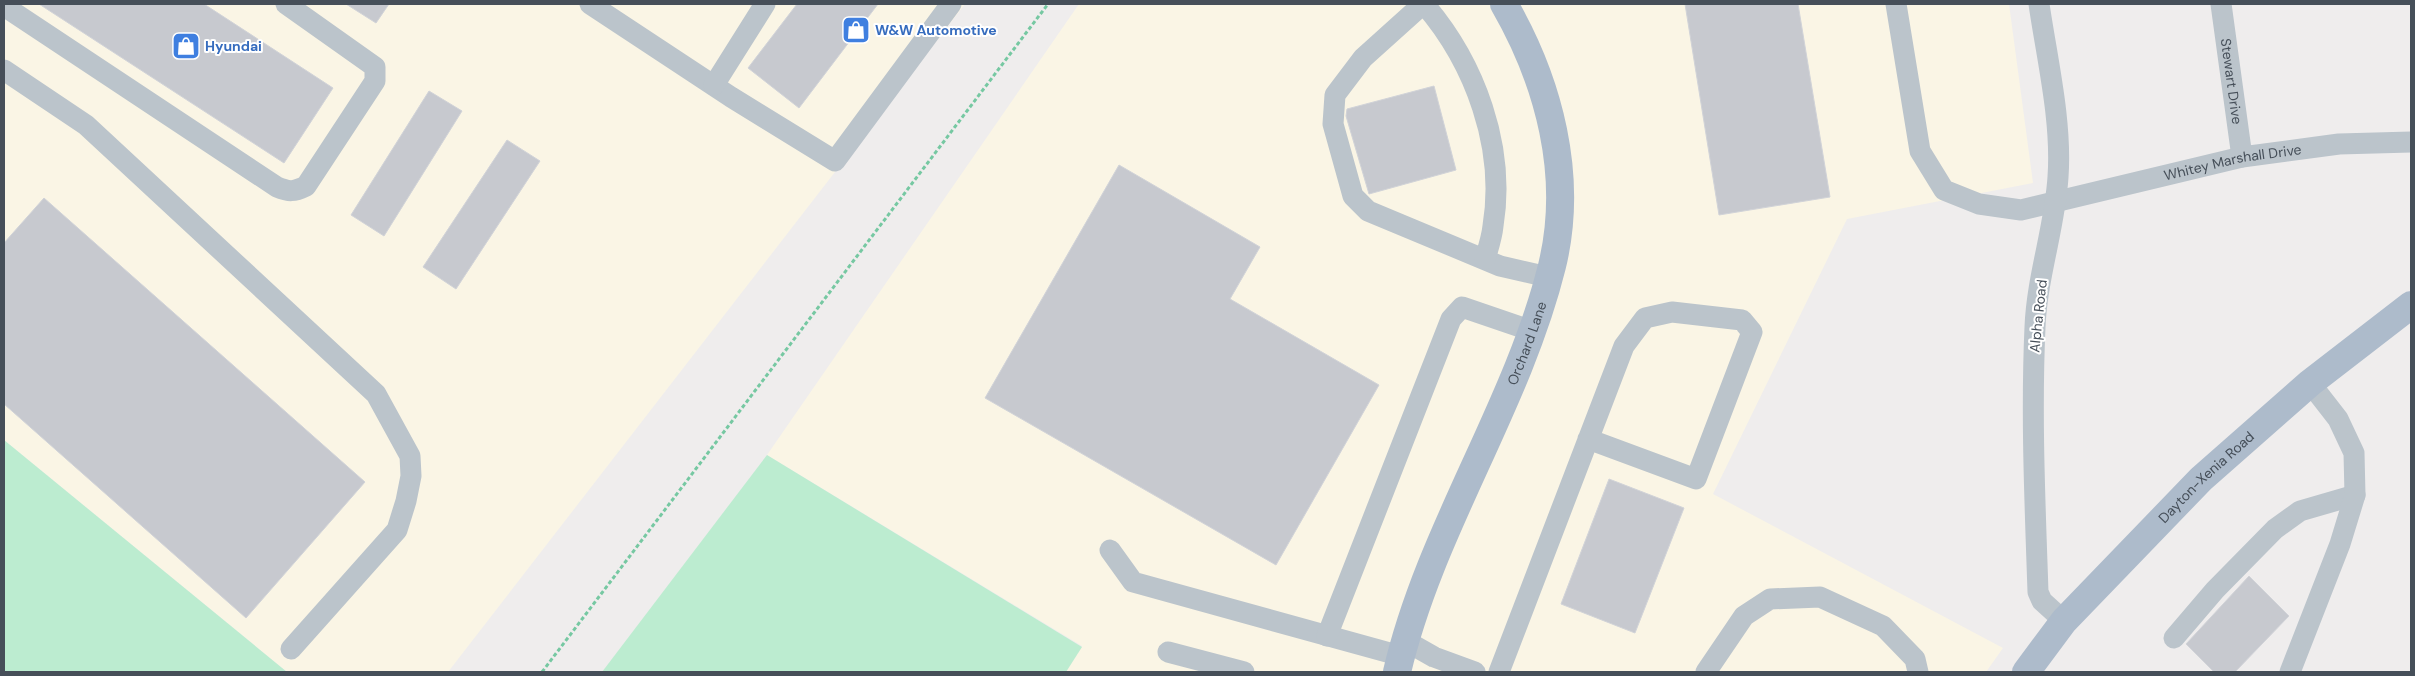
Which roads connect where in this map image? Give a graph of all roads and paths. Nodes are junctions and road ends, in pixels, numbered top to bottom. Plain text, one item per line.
1 (286, 4) edge
2 (590, 4) edge
3 (765, 4) edge
4 (951, 4) edge
5 (1048, 4) edge
6 (1423, 4) edge
7 (1504, 4) edge
8 (1896, 4) edge
9 (2039, 4) edge
10 (2221, 4) edge
11 (4, 6) edge
12 (4, 70) edge
13 (714, 85) junction
14 (2411, 142) edge
15 (2242, 157) junction
16 (2056, 200) junction
17 (1485, 260) junction
18 (1548, 278) junction
19 (2411, 305) edge
20 (1532, 331) junction
21 (2310, 383) junction
22 (1588, 439) junction
23 (2355, 495) junction
24 (1110, 550) dead end
25 (2064, 621) junction
26 (1327, 636) junction
27 (2174, 638) dead end
28 (291, 649) dead end
29 (1168, 652) dead end
30 (1401, 656) edge
31 (542, 672) edge
32 (1244, 672) edge
33 (1475, 672) edge
34 (1499, 672) edge
35 (1706, 672) edge
36 (1918, 672) edge
37 (2026, 672) edge
38 (2290, 672) edge

1 - 11 street
2 - 13 street
3 - 13 street
4 - 13 street
5 - 31 path
6 - 17 street
6 - 17 street
7 - 18 main road, Orchard Lane
8 - 16 street, Whitey Marshall Drive
9 - 16 street, Alpha Road
10 - 15 street, Stewart Drive
12 - 28 street
14 - 15 street, Whitey Marshall Drive
15 - 16 street, Whitey Marshall Drive
16 - 25 street, Alpha Road
17 - 18 street
18 - 20 main road, Orchard Lane
19 - 21 main road, Dayton-Xenia Road
20 - 26 street
20 - 30 main road, Orchard Lane
21 - 23 street
21 - 25 main road, Dayton-Xenia Road
22 - 22 street
22 - 34 street
23 - 27 street
23 - 38 street
24 - 26 street
25 - 37 main road, Dayton-Xenia Road
26 - 30 street
29 - 32 street
30 - 33 street
35 - 36 street

